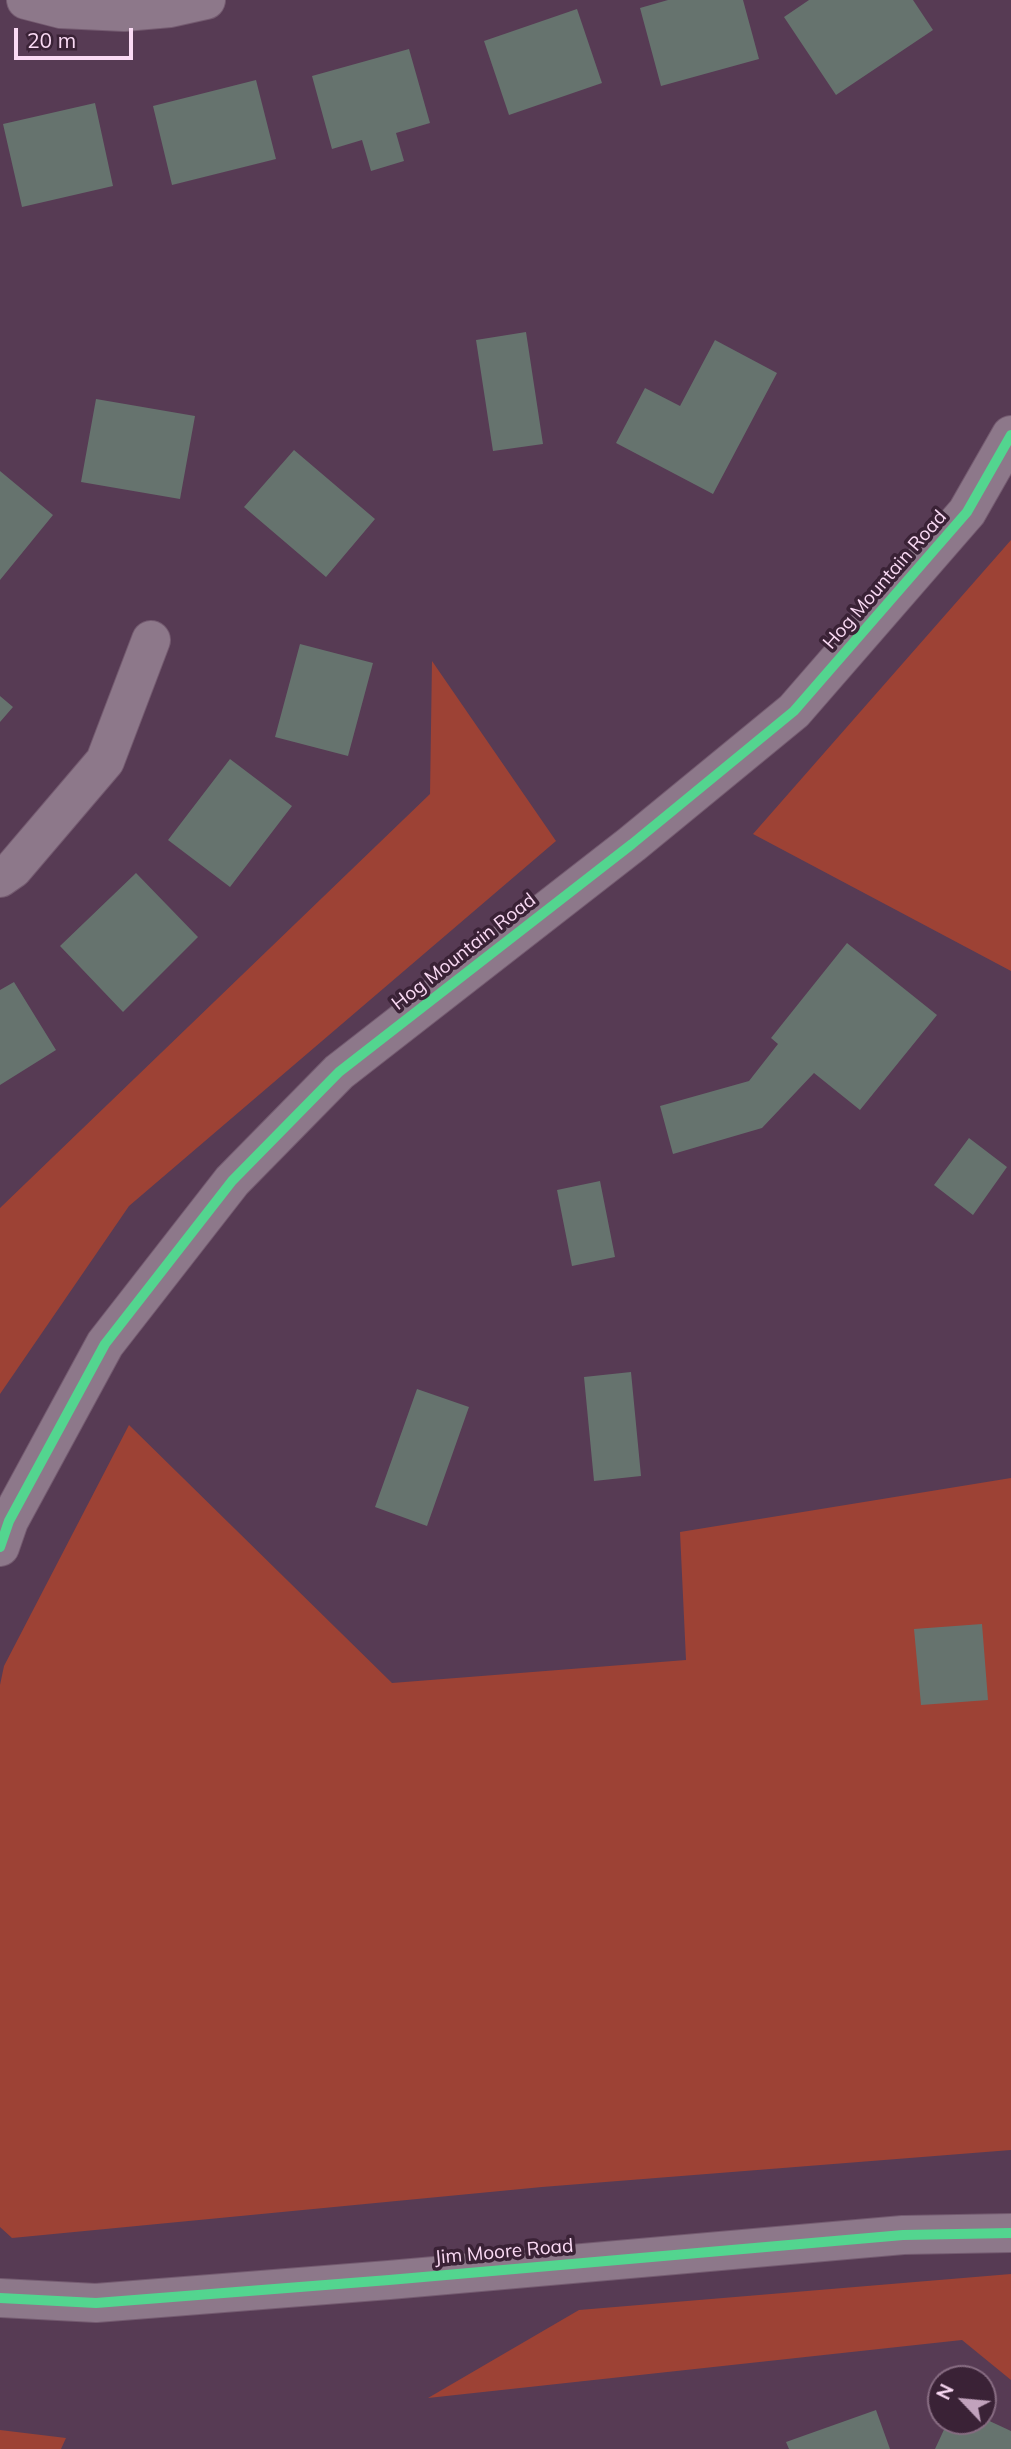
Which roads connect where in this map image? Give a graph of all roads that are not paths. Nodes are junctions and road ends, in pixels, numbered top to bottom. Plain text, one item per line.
1 (26, 0) edge
2 (206, 0) edge
3 (1011, 435) edge
4 (151, 640) dead end
5 (0, 878) edge
6 (0, 1547) edge
7 (1011, 2233) edge
8 (0, 2298) edge

1 - 2 street
3 - 6 street, Hog Mountain Road
4 - 5 street
7 - 8 street, Jim Moore Road

